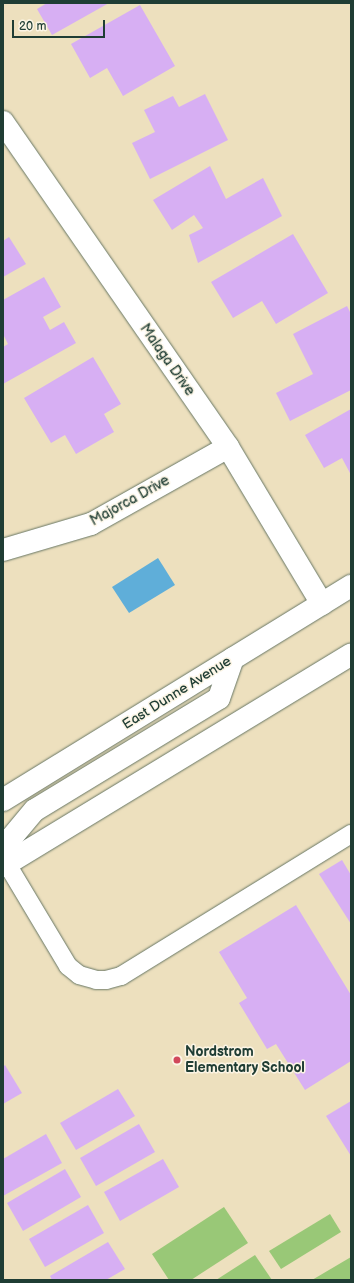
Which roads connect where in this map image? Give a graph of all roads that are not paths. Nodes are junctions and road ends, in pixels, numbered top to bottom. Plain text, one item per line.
1 (4, 128) edge
2 (228, 447) junction
3 (3, 550) edge
4 (351, 586) edge
5 (322, 604) junction
6 (351, 654) edge
7 (234, 658) junction
8 (3, 800) edge
9 (351, 834) edge
10 (5, 865) edge

1 - 2 main road, Malaga Drive
2 - 3 main road, Majorca Drive
2 - 5 main road, Malaga Drive
4 - 5 main road, East Dunne Avenue
5 - 7 main road, East Dunne Avenue
6 - 10 main road
7 - 8 main road, East Dunne Avenue
7 - 10 main road
9 - 10 lane

